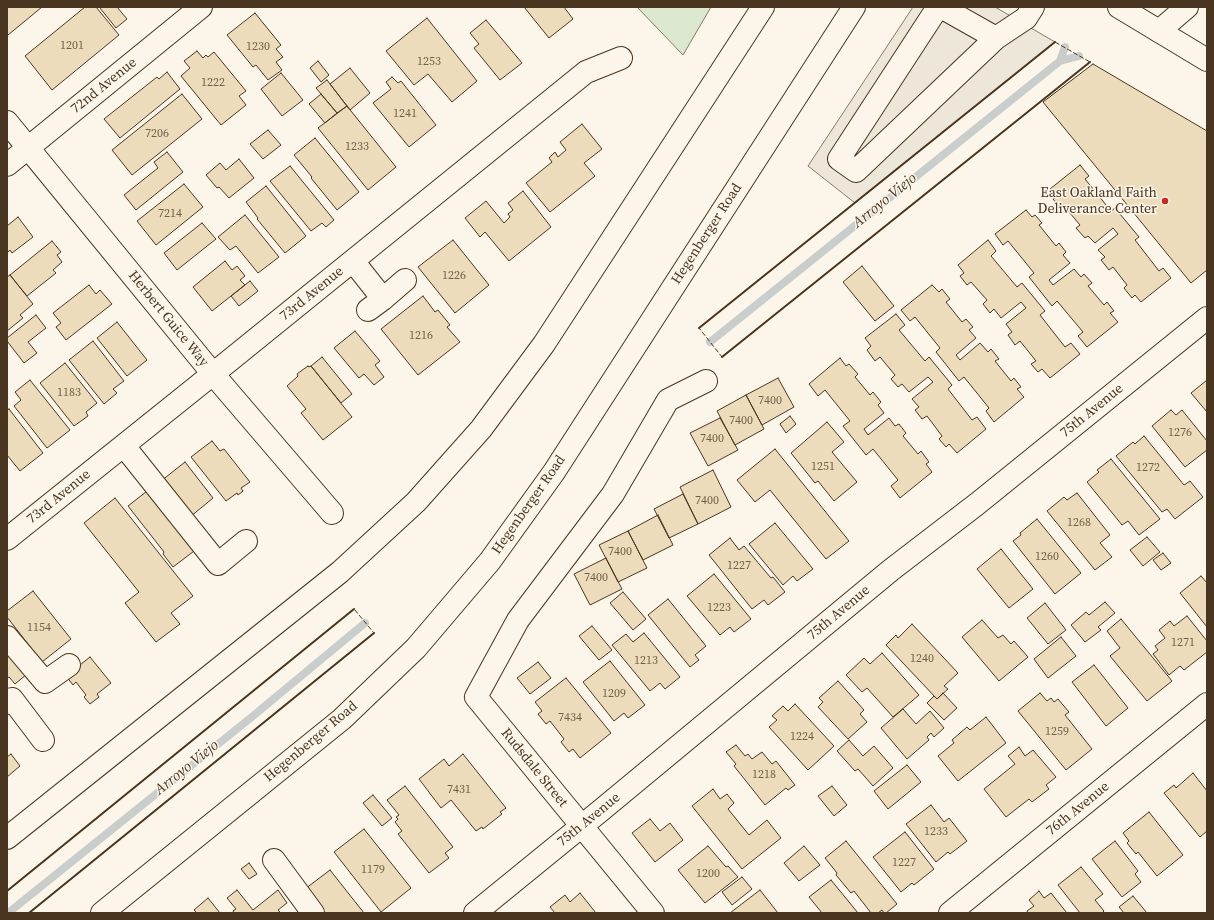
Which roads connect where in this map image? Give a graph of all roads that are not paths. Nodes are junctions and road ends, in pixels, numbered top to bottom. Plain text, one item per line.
1 (201, 7) edge
2 (763, 7) edge
3 (854, 7) edge
4 (940, 7) edge
5 (1033, 7) edge
6 (1120, 7) edge
7 (1187, 7) edge
8 (1159, 31) junction
9 (996, 38) junction
10 (620, 58) dead end
11 (1207, 60) edge
12 (7, 122) edge
13 (28, 148) junction
14 (7, 165) edge
15 (353, 261) junction
16 (405, 280) dead end
17 (1207, 318) edge
18 (213, 374) junction
19 (706, 381) dead end
20 (124, 446) junction
21 (332, 513) dead end
22 (7, 539) edge
23 (246, 541) dead end
24 (7, 637) edge
25 (69, 665) dead end
26 (7, 703) edge
27 (1207, 704) edge
28 (42, 740) dead end
29 (581, 826) junction
30 (7, 838) edge
31 (274, 860) dead end
32 (102, 913) edge
33 (313, 913) edge
34 (475, 913) edge
35 (653, 913) edge
36 (950, 913) edge

1 - 13 street, 72nd Avenue
2 - 30 street
3 - 32 street, Hegenberger Road
4 - 9 street
4 - 9 street
5 - 9 street
6 - 8 street
7 - 8 street
8 - 11 street
10 - 15 street, 73rd Avenue
12 - 13 street, Herbert Guice Way
13 - 14 street, 72nd Avenue
13 - 18 street, Herbert Guice Way
15 - 16 street
15 - 18 street, 73rd Avenue
17 - 29 street, 75th Avenue
18 - 20 street, 73rd Avenue
18 - 21 street, Herbert Guice Way
19 - 29 street, Rudsdale Street
20 - 22 street, 73rd Avenue
20 - 23 street
24 - 25 street
26 - 28 street
27 - 36 street, 76th Avenue
29 - 34 street, 75th Avenue
29 - 35 street, Rudsdale Street
31 - 33 street

